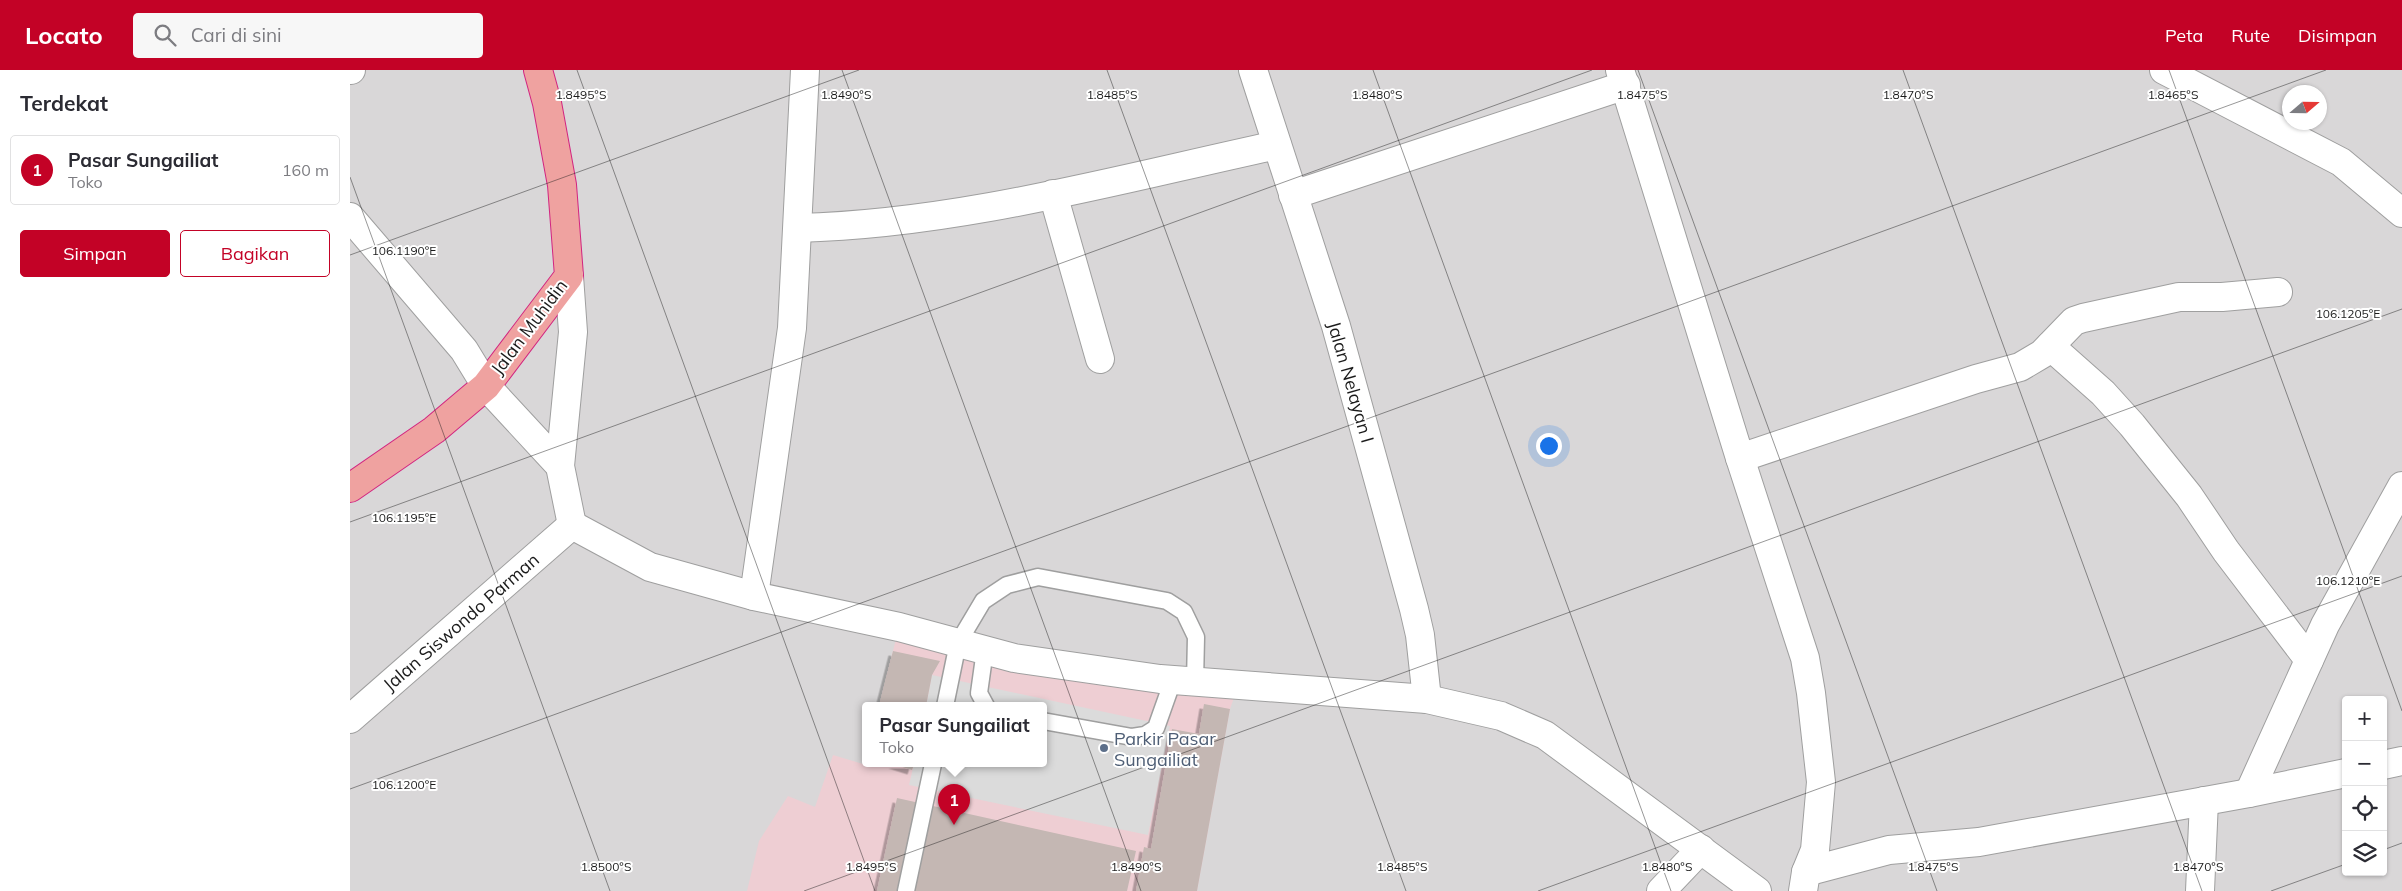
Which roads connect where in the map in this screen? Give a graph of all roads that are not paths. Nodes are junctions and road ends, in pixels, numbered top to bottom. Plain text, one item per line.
1 (538, 70) edge
2 (805, 70) edge
3 (1253, 70) edge
4 (2164, 70) edge
5 (1623, 78) edge
6 (1277, 145) junction
7 (1053, 194) junction
8 (1293, 196) junction
9 (2402, 213) edge
10 (350, 217) edge
11 (798, 228) junction
12 (568, 276) junction
13 (2278, 292) dead end
14 (2050, 346) junction
15 (1100, 359) dead end
16 (486, 386) junction
17 (1740, 458) junction
18 (560, 466) junction
19 (2402, 486) edge
20 (350, 488) edge
21 (572, 525) junction
22 (754, 596) junction
23 (958, 642) junction
24 (985, 650) junction
25 (2309, 660) junction
26 (1184, 681) junction
27 (1426, 699) junction
28 (946, 702) edge
29 (984, 702) edge
30 (350, 719) edge
31 (1047, 722) edge
32 (2402, 761) edge
33 (2387, 764) edge
34 (932, 767) edge
35 (2342, 774) edge
36 (2250, 793) junction
37 (2204, 801) junction
38 (1701, 849) junction
39 (1804, 882) edge
40 (906, 891) edge
41 (1661, 891) edge
42 (1757, 891) edge
43 (2200, 891) edge

1 - 12 highway, Jalan Muhidin
2 - 11 street
3 - 6 street, Jalan Nelayan I
4 - 9 street
5 - 8 street
5 - 17 street
6 - 7 street
6 - 8 street, Jalan Nelayan I
7 - 11 street
7 - 15 street
8 - 27 street, Jalan Nelayan I
10 - 16 street
11 - 22 street
12 - 16 highway, Jalan Muhidin
12 - 18 street
13 - 14 street
14 - 17 street
14 - 25 street
16 - 18 street
16 - 20 highway, Jalan Muhidin
17 - 39 street
18 - 21 street
19 - 25 street
21 - 22 street
21 - 30 street, Jalan Siswondo Parman
22 - 23 street
23 - 24 street
23 - 26 lane
23 - 28 lane
24 - 26 street
24 - 29 lane
25 - 36 street
26 - 27 street
26 - 31 lane
27 - 38 street
32 - 33 street
34 - 40 lane
35 - 36 street
36 - 37 street
37 - 39 street
37 - 43 street
38 - 41 street
38 - 42 street

